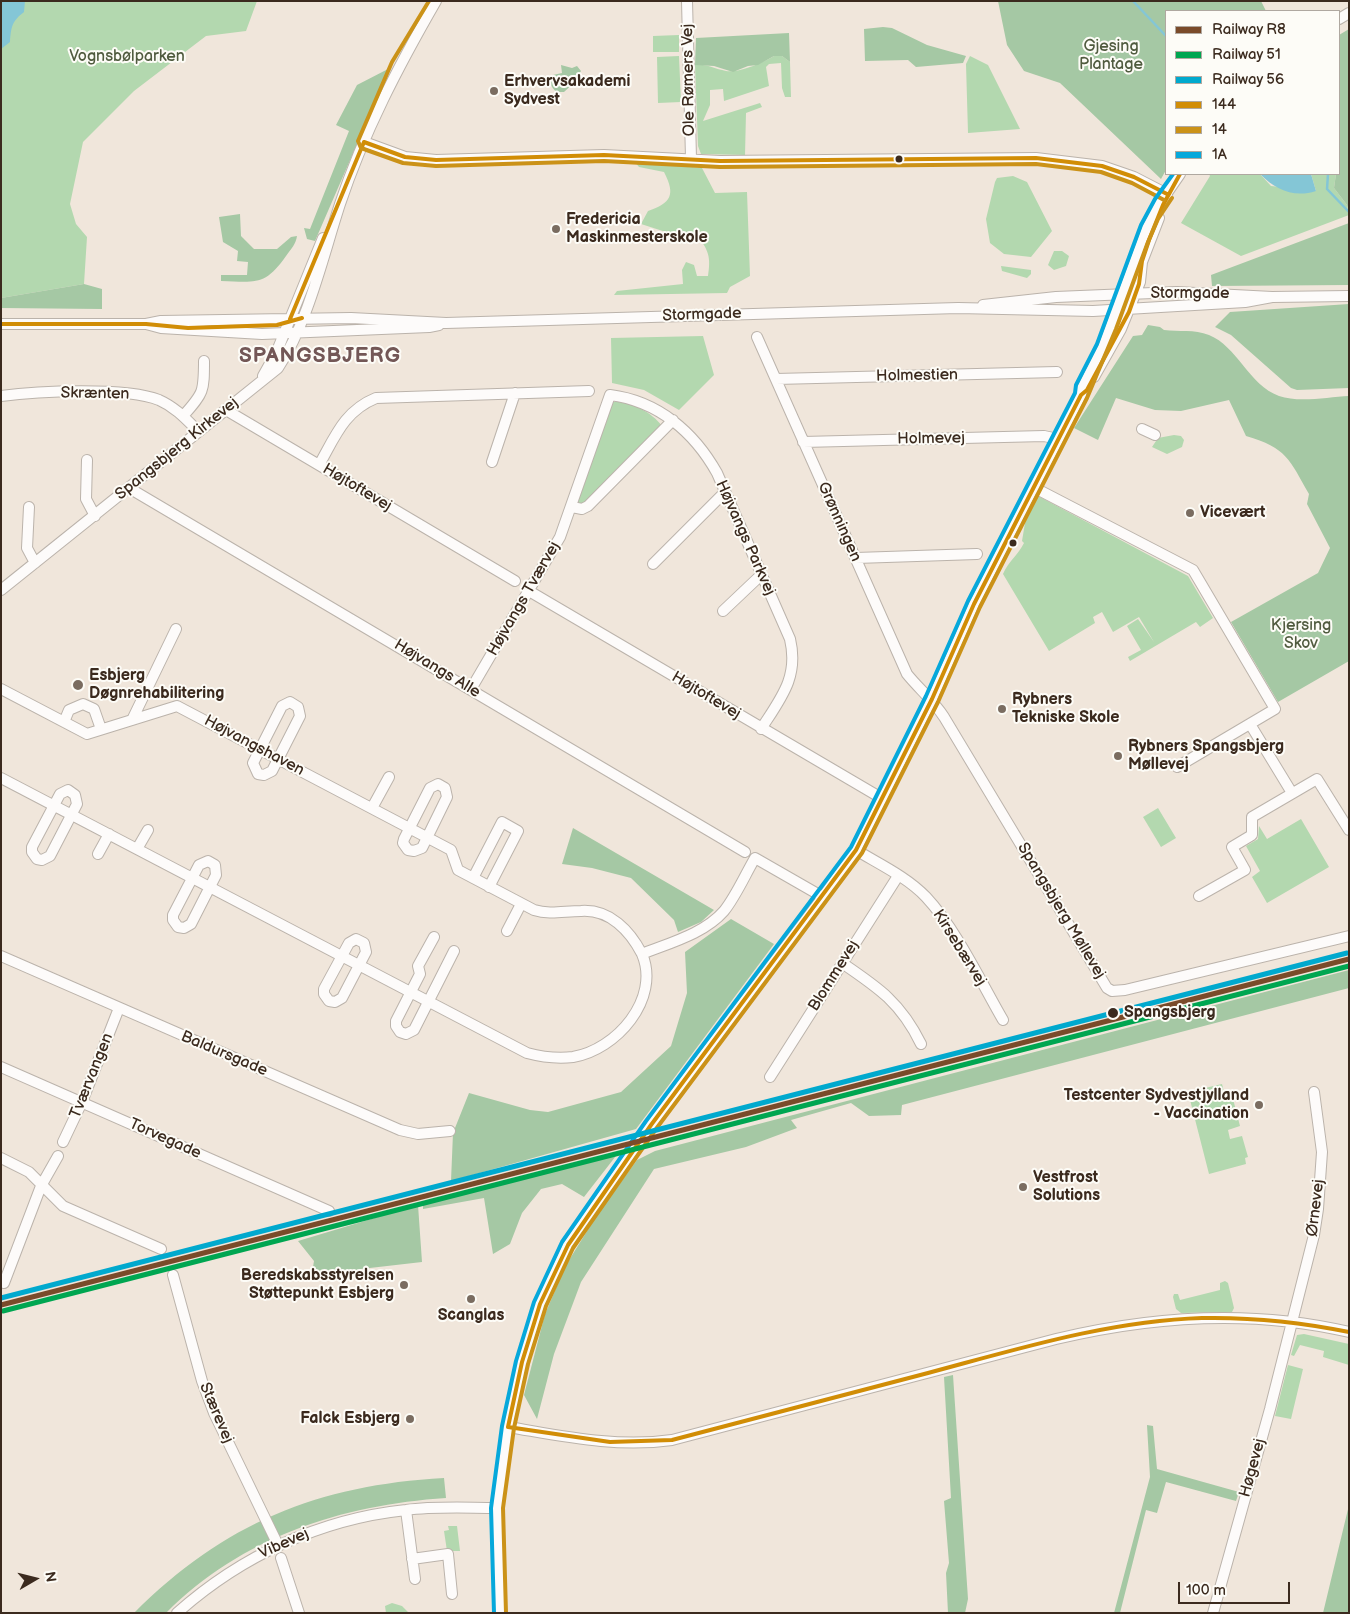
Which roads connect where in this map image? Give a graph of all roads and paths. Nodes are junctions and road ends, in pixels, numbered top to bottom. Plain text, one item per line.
1 (436, 1) edge
2 (687, 1) edge
3 (364, 142) junction
4 (691, 158) junction
5 (1179, 175) edge
6 (1168, 194) junction
7 (340, 204) junction
8 (1349, 296) edge
9 (1272, 298) junction
10 (1132, 301) junction
11 (1120, 302) junction
12 (958, 308) junction
13 (446, 323) junction
14 (1, 324) edge
15 (146, 324) junction
16 (287, 325) junction
17 (299, 326) junction
18 (757, 337) dead end
19 (204, 361) dead end
20 (1057, 372) dead end
21 (776, 380) junction
22 (258, 383) junction
23 (589, 391) dead end
24 (515, 392) junction
25 (610, 395) joint
26 (1081, 395) junction
27 (1, 396) edge
28 (226, 410) junction
29 (183, 416) junction
30 (673, 420) junction
31 (1142, 429) dead end
32 (198, 431) junction
33 (1155, 436) dead end
34 (1058, 439) junction
35 (803, 442) junction
36 (88, 460) dead end
37 (492, 462) dead end
38 (319, 465) junction
39 (1032, 487) junction
40 (129, 488) junction
41 (725, 492) junction
42 (29, 507) dead end
43 (572, 507) junction
44 (95, 516) junction
45 (977, 554) dead end
46 (856, 558) junction
47 (35, 564) junction
48 (653, 564) dead end
49 (761, 574) junction
50 (515, 581) dead end
51 (1, 590) edge
52 (529, 591) junction
53 (723, 611) dead end
54 (176, 629) dead end
55 (1, 689) edge
56 (471, 689) junction
57 (932, 698) junction
58 (132, 720) junction
59 (64, 722) junction
60 (1250, 724) junction
61 (101, 729) junction
62 (761, 729) junction
63 (260, 750) junction
64 (278, 759) junction
65 (1177, 767) dead end
66 (389, 777) dead end
67 (1, 778) edge
68 (1292, 793) junction
69 (883, 799) junction
70 (54, 805) junction
71 (372, 808) junction
72 (72, 814) junction
73 (409, 828) junction
74 (148, 830) dead end
75 (1349, 830) edge
76 (108, 834) junction
77 (427, 837) junction
78 (138, 849) junction
79 (856, 850) junction
80 (745, 852) dead end
81 (98, 854) dead end
82 (898, 876) junction
83 (193, 878) junction
84 (473, 878) junction
85 (210, 887) junction
86 (489, 887) junction
87 (1199, 896) dead end
88 (823, 897) junction
89 (521, 904) junction
90 (507, 932) dead end
91 (1349, 936) edge
92 (434, 937) dead end
93 (454, 951) dead end
94 (642, 954) junction
95 (1, 956) edge
96 (342, 956) junction
97 (842, 963) junction
98 (359, 965) junction
99 (411, 993) junction
100 (428, 1002) junction
101 (119, 1008) junction
102 (1003, 1020) dead end
103 (921, 1044) dead end
104 (1, 1067) edge
105 (770, 1077) dead end
106 (1314, 1092) dead end
107 (82, 1102) junction
108 (450, 1131) dead end
109 (63, 1142) dead end
110 (58, 1156) dead end
111 (1, 1158) edge
112 (41, 1186) junction
113 (329, 1211) dead end
114 (161, 1249) dead end
115 (173, 1275) dead end
116 (3, 1282) edge
117 (1291, 1323) junction
118 (1349, 1332) edge
119 (508, 1427) junction
120 (497, 1508) junction
121 (406, 1510) junction
122 (278, 1545) junction
123 (281, 1558) dead end
124 (412, 1559) junction
125 (415, 1580) dead end
126 (452, 1594) dead end
127 (177, 1613) edge
128 (299, 1613) edge
129 (500, 1613) edge
130 (1213, 1613) edge

1 - 3 street, Spangsbjerg Kirkevej
2 - 4 street, Ole Rømers Vej
3 - 4 street
3 - 7 street, Spangsbjerg Kirkevej
4 - 6 street
5 - 6 street
6 - 10 street
6 - 11 street
7 - 16 street, Spangsbjerg Kirkevej
7 - 17 street, Spangsbjerg Kirkevej
8 - 9 street, Stormgade
9 - 10 street, Stormgade
9 - 10 street, Stormgade
10 - 11 street, Stormgade
10 - 11 street
10 - 26 street
11 - 12 street, Stormgade
11 - 12 street, Stormgade
11 - 26 street
12 - 13 street, Stormgade
13 - 17 street, Stormgade
13 - 17 street, Stormgade
14 - 15 street, Stormgade
15 - 16 street, Stormgade
15 - 16 street, Stormgade
16 - 17 street, Stormgade
16 - 17 street, Stormgade
16 - 22 street, Spangsbjerg Kirkevej
17 - 22 street, Spangsbjerg Kirkevej
18 - 21 street, Grønningen
19 - 29 street
20 - 21 street, Holmestien
21 - 35 street, Grønningen
22 - 28 street, Spangsbjerg Kirkevej
23 - 24 street
24 - 37 street
24 - 38 street
25 - 30 street, Højvangs Parkvej
25 - 43 street, Højvangs Tværvej
26 - 34 street
27 - 29 street, Skrænten
28 - 32 street, Spangsbjerg Kirkevej
28 - 38 street, Højtoftevej
29 - 32 street, Skrænten
30 - 41 street, Højvangs Parkvej
30 - 43 street
31 - 33 street
32 - 40 street, Spangsbjerg Kirkevej
34 - 35 street, Holmevej
34 - 39 street
35 - 46 street, Grønningen
36 - 44 street
38 - 50 street, Højtoftevej
39 - 57 street
39 - 60 street
40 - 44 street, Spangsbjerg Kirkevej
40 - 56 street, Højvangs Alle
41 - 48 street
41 - 49 street, Højvangs Parkvej
42 - 47 street
43 - 52 street, Højvangs Tværvej
44 - 47 street, Spangsbjerg Kirkevej
45 - 46 street
46 - 57 street, Grønningen
47 - 51 street, Spangsbjerg Kirkevej
49 - 53 street
49 - 62 street, Højvangs Parkvej
52 - 56 street, Højvangs Tværvej
52 - 62 street, Højtoftevej
54 - 58 street
55 - 59 street, Højvangshaven
56 - 80 street, Højvangs Alle
57 - 69 street
57 - 91 street, Spangsbjerg Møllevej
58 - 61 street, Højvangshaven
58 - 63 street, Højvangshaven
59 - 61 street, Højvangshaven
59 - 61 street
60 - 65 street
60 - 68 street
62 - 69 street, Højtoftevej
63 - 64 street, Højvangshaven
63 - 64 street
63 - 64 street
64 - 71 street, Højvangshaven
66 - 71 street
67 - 70 street
68 - 75 street
68 - 87 street
69 - 79 street
70 - 72 street
70 - 72 street
70 - 72 street
71 - 73 street, Højvangshaven
72 - 76 street
73 - 77 street, Højvangshaven
73 - 77 street
73 - 77 street
74 - 78 street
76 - 78 street
76 - 81 street
77 - 84 street, Højvangshaven
78 - 83 street
79 - 82 street, Kirsebærvej
79 - 88 street
82 - 97 street, Blommevej
82 - 102 street, Kirsebærvej
83 - 85 street
83 - 85 street
83 - 85 street
84 - 86 street, Højvangshaven
84 - 86 street
85 - 96 street
86 - 89 street, Højvangshaven
88 - 94 street
88 - 119 street
89 - 90 street
89 - 94 street, Højvangshaven
92 - 99 street
93 - 100 street
94 - 100 street
95 - 101 street, Baldursgade
96 - 98 street
96 - 98 street
96 - 98 street
97 - 103 street
97 - 105 street, Blommevej
98 - 99 street
99 - 100 street
99 - 100 street
101 - 107 street, Tværvangen
101 - 108 street, Baldursgade
104 - 107 street, Torvegade
106 - 117 street, Ørnevej
107 - 109 street, Tværvangen
107 - 113 street, Torvegade
110 - 112 street
111 - 112 street
112 - 114 street
112 - 116 street
115 - 122 street, Stærevej
117 - 118 street
117 - 119 street
117 - 130 street, Høgevej
119 - 120 street
120 - 121 street, Vibevej
120 - 129 street
121 - 122 street, Vibevej
121 - 124 street
122 - 127 street, Vibevej
123 - 128 street
124 - 125 street
124 - 126 street

